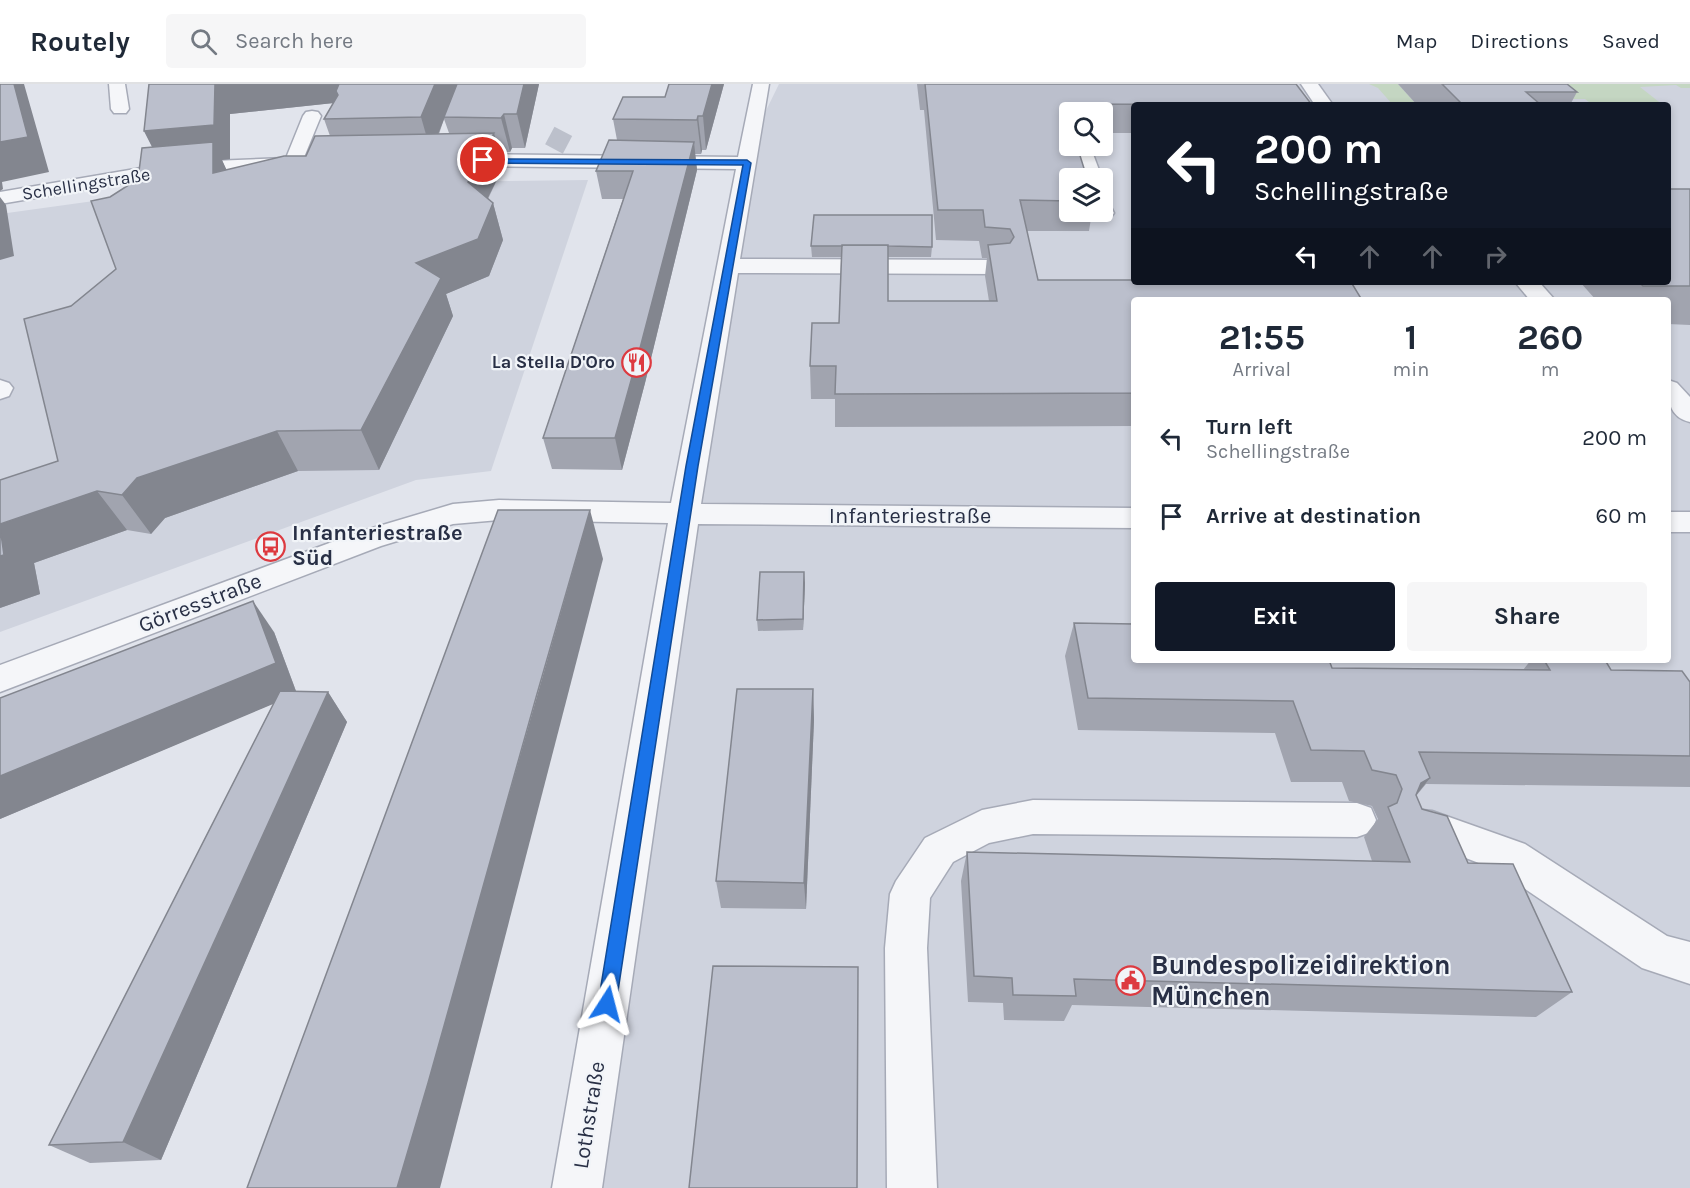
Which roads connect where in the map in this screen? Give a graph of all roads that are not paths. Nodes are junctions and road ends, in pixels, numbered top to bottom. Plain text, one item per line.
1 (117, 84) edge
2 (761, 84) edge
3 (1309, 84) edge
4 (1322, 102) edge
5 (120, 108) dead end
6 (312, 116) dead end
7 (442, 155) edge
8 (747, 163) junction
9 (0, 198) edge
10 (730, 266) junction
11 (997, 267) edge
12 (1529, 285) edge
13 (1540, 297) edge
14 (1671, 392) edge
15 (1690, 414) edge
16 (686, 513) junction
17 (1131, 518) edge
18 (1671, 522) edge
19 (1690, 522) edge
20 (0, 679) edge
21 (1357, 820) dead end
22 (1412, 826) edge
23 (1690, 963) edge
24 (577, 1188) edge
25 (912, 1188) edge

1 - 5 street
2 - 8 street, Lothstraße
3 - 4 street
6 - 9 street, Schellingstraße
7 - 8 street
8 - 10 street, Lothstraße
10 - 11 street
10 - 16 street, Lothstraße
12 - 13 street
14 - 15 street
16 - 17 street, Infanteriestraße
16 - 20 street, Görresstraße
16 - 24 street, Lothstraße
18 - 19 street
21 - 25 street
22 - 23 street

